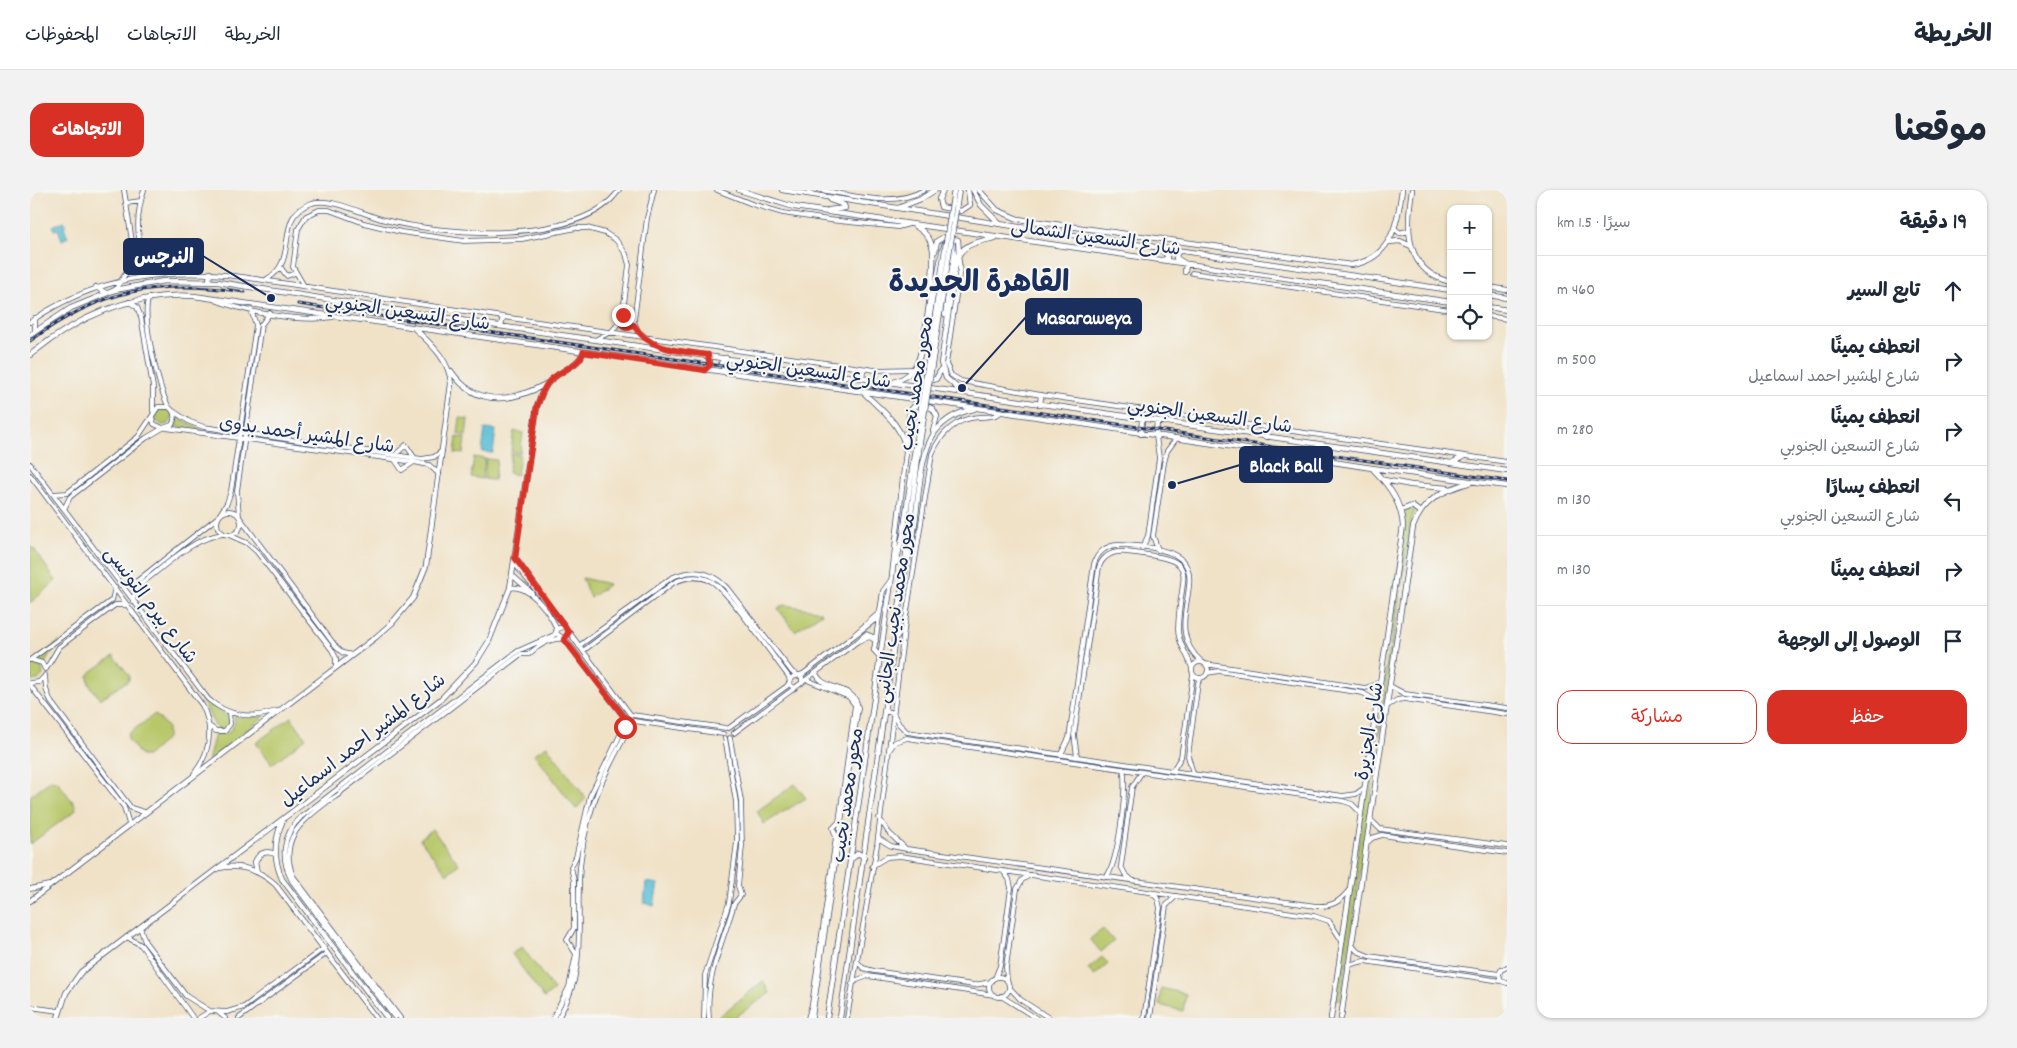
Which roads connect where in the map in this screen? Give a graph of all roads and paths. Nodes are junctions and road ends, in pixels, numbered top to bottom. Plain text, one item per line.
1 (124, 190) edge
2 (144, 190) edge
3 (619, 190) edge
4 (654, 190) edge
5 (717, 190) edge
6 (739, 190) edge
7 (782, 190) edge
8 (820, 190) edge
9 (924, 190) edge
10 (935, 190) edge
11 (943, 190) edge
12 (954, 190) edge
13 (959, 190) edge
14 (968, 190) edge
15 (973, 190) edge
16 (979, 190) edge
17 (1402, 190) edge
18 (1412, 190) edge
19 (825, 198) junction
20 (890, 200) junction
21 (140, 202) junction
22 (127, 203) junction
23 (889, 208) junction
24 (897, 209) junction
25 (822, 211) junction
26 (573, 220) junction
27 (912, 224) junction
28 (1000, 224) junction
29 (576, 228) junction
30 (1395, 229) junction
31 (448, 231) junction
32 (1408, 231) junction
33 (457, 232) junction
34 (998, 238) junction
35 (449, 239) junction
36 (457, 240) junction
37 (950, 240) junction
38 (1388, 242) junction
39 (1411, 246) junction
40 (1158, 247) junction
41 (1182, 251) junction
42 (134, 252) junction
43 (142, 252) junction
44 (934, 254) junction
45 (958, 255) junction
46 (1160, 260) junction
47 (1186, 264) junction
48 (1353, 265) junction
49 (281, 268) junction
50 (1185, 272) dead end
51 (210, 273) junction
52 (295, 273) junction
53 (1192, 273) dead end
54 (158, 274) junction
55 (1354, 276) junction
56 (1441, 279) junction
57 (120, 280) junction
58 (266, 280) junction
59 (209, 281) junction
60 (1304, 281) junction
61 (1447, 281) edge
62 (1327, 284) junction
63 (304, 286) junction
64 (96, 287) junction
65 (1302, 288) junction
66 (1440, 288) junction
67 (1492, 288) edge
68 (321, 289) junction
69 (1447, 289) edge
70 (115, 290) junction
71 (1507, 290) edge
72 (1326, 292) junction
73 (106, 293) junction
74 (1492, 296) edge
75 (320, 297) junction
76 (149, 298) junction
77 (1507, 298) edge
78 (211, 299) junction
79 (1447, 301) edge
80 (129, 302) junction
81 (1492, 308) edge
82 (1447, 309) edge
83 (251, 310) junction
84 (1507, 310) edge
85 (270, 313) junction
86 (337, 316) junction
87 (502, 317) junction
88 (1492, 317) edge
89 (35, 318) junction
90 (1507, 319) edge
91 (30, 322) edge
92 (621, 322) junction
93 (634, 325) junction
94 (501, 326) junction
95 (413, 327) junction
96 (925, 328) junction
97 (35, 331) junction
98 (945, 331) junction
99 (609, 332) junction
100 (30, 335) edge
101 (645, 338) junction
102 (597, 339) junction
103 (661, 348) junction
104 (583, 352) junction
105 (30, 355) edge
106 (708, 355) junction
107 (726, 358) junction
108 (916, 364) junction
109 (941, 367) junction
110 (863, 368) junction
111 (705, 370) junction
112 (913, 370) junction
113 (726, 373) junction
114 (453, 378) junction
115 (862, 378) junction
116 (892, 383) junction
117 (547, 384) junction
118 (538, 389) junction
119 (862, 392) junction
120 (964, 393) junction
121 (541, 395) junction
122 (1041, 395) junction
123 (1040, 404) junction
124 (169, 407) junction
125 (977, 408) junction
126 (173, 411) junction
127 (153, 412) junction
128 (1001, 412) junction
129 (152, 417) junction
130 (1142, 419) junction
131 (1156, 421) junction
132 (164, 428) junction
133 (1268, 428) junction
134 (246, 433) junction
135 (1141, 434) junction
136 (240, 435) junction
137 (1156, 436) junction
138 (1266, 437) junction
139 (245, 438) junction
140 (932, 438) junction
141 (1176, 438) junction
142 (918, 441) junction
143 (938, 441) junction
144 (905, 446) junction
145 (443, 449) junction
146 (1464, 456) junction
147 (394, 457) junction
148 (415, 460) junction
149 (1507, 462) edge
150 (30, 464) edge
151 (1452, 464) junction
152 (1372, 468) junction
153 (1507, 471) edge
154 (30, 475) edge
155 (440, 475) junction
156 (1382, 479) junction
157 (1472, 482) junction
158 (1507, 486) edge
159 (1451, 488) junction
160 (52, 494) junction
161 (64, 509) junction
162 (1400, 510) junction
163 (1420, 512) junction
164 (219, 515) junction
165 (239, 517) junction
166 (78, 529) junction
167 (73, 533) junction
168 (223, 534) junction
169 (229, 535) junction
170 (1129, 546) junction
171 (1142, 548) junction
172 (1158, 550) junction
173 (1128, 552) junction
174 (1170, 552) junction
175 (1168, 558) junction
176 (515, 561) junction
177 (512, 575) junction
178 (892, 577) junction
179 (903, 581) junction
180 (120, 585) junction
181 (530, 586) junction
182 (115, 588) junction
183 (510, 588) junction
184 (650, 592) junction
185 (540, 593) junction
186 (534, 597) junction
187 (644, 597) junction
188 (653, 598) junction
189 (133, 602) junction
190 (647, 602) junction
191 (128, 605) junction
192 (1088, 608) junction
193 (1093, 609) junction
194 (880, 612) junction
195 (879, 617) junction
196 (565, 627) junction
197 (904, 630) junction
198 (557, 631) junction
199 (569, 632) junction
200 (859, 637) junction
201 (896, 638) junction
202 (564, 639) junction
203 (876, 639) junction
204 (849, 640) junction
205 (1386, 644) junction
206 (853, 645) junction
207 (579, 646) junction
208 (1396, 648) junction
209 (874, 650) joint
210 (583, 651) junction
211 (352, 655) junction
212 (881, 658) junction
213 (30, 660) edge
214 (1203, 663) junction
215 (336, 667) junction
216 (46, 670) junction
217 (816, 672) junction
218 (1192, 672) junction
219 (1207, 673) junction
220 (45, 675) junction
221 (798, 675) junction
222 (1202, 678) junction
223 (790, 681) junction
224 (804, 681) junction
225 (1380, 681) junction
226 (30, 684) edge
227 (1390, 686) junction
228 (1361, 687) junction
229 (795, 688) junction
230 (1360, 692) junction
231 (1405, 694) junction
232 (1404, 700) junction
233 (1377, 706) junction
234 (1387, 706) junction
235 (1507, 708) edge
236 (278, 711) junction
237 (885, 711) junction
238 (229, 712) junction
239 (894, 713) junction
240 (1507, 714) edge
241 (631, 715) junction
242 (625, 720) junction
243 (633, 722) junction
244 (209, 726) junction
245 (727, 728) junction
246 (905, 731) junction
247 (734, 733) junction
248 (726, 736) junction
249 (1372, 736) junction
250 (1382, 737) junction
251 (904, 738) junction
252 (1012, 747) junction
253 (1370, 747) junction
254 (1380, 749) junction
255 (889, 751) junction
256 (1011, 753) junction
257 (1062, 754) junction
258 (1076, 756) junction
259 (849, 764) junction
260 (1160, 768) junction
261 (1123, 769) junction
262 (1173, 770) junction
263 (1142, 772) junction
264 (1193, 773) junction
265 (194, 774) junction
266 (1159, 774) junction
267 (1249, 782) junction
268 (1248, 787) junction
269 (1364, 788) junction
270 (1343, 798) junction
271 (144, 812) junction
272 (1361, 813) junction
273 (284, 818) junction
274 (879, 818) junction
275 (1370, 818) junction
276 (128, 824) junction
277 (839, 825) junction
278 (868, 829) junction
279 (1389, 833) junction
280 (835, 834) junction
281 (840, 834) junction
282 (856, 834) junction
283 (878, 838) junction
284 (1366, 844) junction
285 (892, 846) junction
286 (1507, 846) edge
287 (907, 849) junction
288 (1507, 852) edge
289 (275, 854) junction
290 (947, 854) junction
291 (892, 856) junction
292 (864, 857) junction
293 (852, 860) junction
294 (946, 863) junction
295 (872, 866) junction
296 (218, 868) junction
297 (1003, 871) junction
298 (257, 872) junction
299 (1030, 875) junction
300 (1106, 877) junction
301 (1132, 880) junction
302 (1140, 882) junction
303 (49, 885) junction
304 (831, 885) junction
305 (732, 888) junction
306 (739, 888) junction
307 (30, 889) edge
308 (1350, 889) junction
309 (1139, 890) junction
310 (1151, 892) junction
311 (1228, 894) junction
312 (1176, 896) junction
313 (730, 898) junction
314 (30, 901) edge
315 (736, 901) junction
316 (1227, 903) junction
317 (1316, 906) junction
318 (317, 911) junction
319 (1314, 916) junction
320 (140, 927) junction
321 (572, 931) junction
322 (580, 933) junction
323 (128, 936) junction
324 (1342, 941) junction
325 (580, 944) junction
326 (1352, 944) junction
327 (571, 947) junction
328 (851, 947) junction
329 (858, 949) junction
330 (325, 950) junction
331 (856, 959) junction
332 (1369, 959) junction
333 (820, 962) junction
334 (1507, 962) edge
335 (1348, 965) junction
336 (1505, 968) edge
337 (364, 973) junction
338 (1493, 974) junction
339 (1499, 974) junction
340 (995, 978) junction
341 (1492, 979) junction
342 (1007, 981) junction
343 (1501, 981) junction
344 (991, 982) junction
345 (1507, 983) edge
346 (852, 984) junction
347 (1009, 987) junction
348 (994, 995) junction
349 (1001, 996) junction
350 (371, 997) junction
351 (364, 1002) junction
352 (30, 1008) edge
353 (210, 1011) junction
354 (216, 1011) junction
355 (59, 1012) junction
356 (58, 1018) edge
357 (193, 1018) edge
358 (199, 1018) edge
359 (224, 1018) edge
360 (239, 1018) edge
361 (376, 1018) edge
362 (387, 1018) edge
363 (395, 1018) edge
364 (400, 1018) edge
365 (552, 1018) edge
366 (558, 1018) edge
367 (704, 1018) edge
368 (709, 1018) edge
369 (808, 1018) edge
370 (812, 1018) edge
371 (828, 1018) edge
372 (840, 1018) edge
373 (847, 1018) edge
374 (1036, 1018) edge
375 (1050, 1018) edge
376 (1144, 1018) edge
377 (1150, 1018) edge
378 (1331, 1018) edge
379 (1341, 1018) edge

1 - 22 street
2 - 21 street
3 - 26 street
4 - 93 street
5 - 27 street
6 - 25 main road, شارع التسعين الشمالى
7 - 19 main road, شارع التسعين الشمالى
8 - 20 street
9 - 20 street
10 - 24 main road
11 - 14 main road
12 - 37 main road, محور محمد نجيب, bridge
13 - 37 main road, محور محمد نجيب, bridge
15 - 28 main road
16 - 48 main road
17 - 30 main road
18 - 32 main road
19 - 23 main road, شارع التسعين الشمالى
19 - 25 main road
20 - 23 main road
21 - 22 street
21 - 43 street
22 - 42 street
23 - 24 main road, شارع التسعين الشمالى
24 - 28 main road, شارع التسعين الشمالى
25 - 27 main road, شارع التسعين الشمالى
26 - 29 street
26 - 33 street
27 - 34 main road, شارع التسعين الشمالى
27 - 44 main road
28 - 40 main road, شارع التسعين الشمالى
29 - 36 street
29 - 92 street
30 - 32 main road
30 - 38 main road
31 - 33 street
31 - 35 street
31 - 49 street
32 - 39 main road
33 - 36 street
34 - 45 main road
34 - 46 main road, شارع التسعين الشمالى
35 - 36 street
35 - 52 street
37 - 96 main road, bridge
37 - 98 main road
37 - 142 main road, محور محمد نجيب, bridge
38 - 39 main road
38 - 48 main road
39 - 56 main road
40 - 41 main road, شارع التسعين الشمالى
40 - 46 main road
41 - 47 main road
41 - 55 main road, شارع التسعين الشمالى
42 - 43 street
42 - 57 street
43 - 54 street
44 - 45 main road
44 - 96 main road
45 - 98 main road
45 - 122 street
46 - 47 main road, شارع التسعين الشمالى
47 - 50 main road
47 - 60 main road, شارع التسعين الشمالى
48 - 55 main road
49 - 52 street
49 - 58 street
51 - 54 street
51 - 58 street
51 - 59 main road
52 - 63 street
53 - 65 street
54 - 57 street
55 - 66 main road, شارع التسعين الشمالى
56 - 61 main road
56 - 66 main road
57 - 64 street
57 - 70 street
58 - 63 street
59 - 70 main road, شارع التسعين الجنوبي
59 - 75 main road, شارع التسعين الجنوبي
60 - 62 main road, شارع التسعين الشمالى
60 - 65 main road
62 - 72 main road
62 - 79 main road, شارع التسعين الشمالى
63 - 68 street
64 - 73 main road
64 - 89 street
65 - 72 street
66 - 69 main road, شارع التسعين الشمالى
67 - 71 main road
68 - 75 main road
68 - 87 street
70 - 73 main road, شارع التسعين الجنوبي
72 - 82 street
73 - 97 main road, شارع التسعين الجنوبي
74 - 77 main road
75 - 94 main road, شارع التسعين الجنوبي
76 - 78 main road, شارع التسعين الجنوبي
76 - 80 main road, شارع التسعين الجنوبي
76 - 124 street
78 - 83 street
78 - 86 main road, شارع التسعين الجنوبي
80 - 105 main road, شارع التسعين الجنوبي
80 - 127 street
81 - 84 main road
83 - 85 street
83 - 136 street
85 - 86 street
85 - 134 street
86 - 95 main road, شارع التسعين الجنوبي
87 - 94 main road
87 - 99 street
88 - 90 street
89 - 91 street
89 - 97 main road
92 - 93 street
92 - 99 street
93 - 101 street
94 - 102 main road, شارع التسعين الجنوبي
95 - 104 main road, شارع التسعين الجنوبي
95 - 114 main road
96 - 108 main road
97 - 100 main road, شارع التسعين الجنوبي
98 - 109 main road
99 - 101 street
99 - 102 street
101 - 103 street
101 - 110 street
102 - 103 main road, شارع التسعين الجنوبي
103 - 106 main road, شارع التسعين الجنوبي
104 - 111 main road, شارع التسعين الجنوبي
104 - 117 main road, شارع المشير احمد اسماعيل
106 - 107 main road, شارع التسعين الجنوبي
106 - 111 main road
107 - 113 main road
107 - 115 main road, شارع التسعين الجنوبي
108 - 109 main road
108 - 112 main road
109 - 120 main road
110 - 112 street
110 - 115 main road
111 - 113 main road, شارع التسعين الجنوبي
112 - 116 main road
113 - 119 main road, شارع التسعين الجنوبي
114 - 118 main road
114 - 145 main road
115 - 116 main road, شارع التسعين الجنوبي
116 - 120 main road, شارع التسعين الجنوبي
117 - 118 main road
117 - 121 main road, شارع المشير احمد اسماعيل
118 - 121 main road
119 - 125 main road, شارع التسعين الجنوبي
119 - 144 main road, محور محمد نجيب
120 - 123 main road, شارع التسعين الجنوبي
121 - 176 main road, شارع المشير احمد اسماعيل
122 - 123 main road
122 - 133 street
123 - 130 main road, شارع التسعين الجنوبي
124 - 126 street
124 - 127 street
125 - 128 main road, شارع التسعين الجنوبي
125 - 140 main road, محور محمد نجيب
126 - 132 street
126 - 136 street, شارع المشير أحمد بدوى
127 - 129 street
128 - 135 main road, شارع التسعين الجنوبي
128 - 143 street
129 - 132 street
129 - 160 street
130 - 131 main road, شارع التسعين الجنوبي
130 - 135 main road
131 - 137 main road
131 - 138 main road, شارع التسعين الجنوبي
132 - 136 street, شارع المشير أحمد بدوى
132 - 161 street
133 - 138 main road
133 - 146 street
134 - 136 street, شارع المشير أحمد بدوى
134 - 139 street
134 - 147 street, شارع المشير أحمد بدوى
135 - 137 main road, شارع التسعين الجنوبي
136 - 139 street, شارع المشير أحمد بدوى
136 - 164 street
137 - 141 main road, شارع التسعين الجنوبي
137 - 171 street
138 - 151 main road, شارع التسعين الجنوبي
139 - 147 street, شارع المشير أحمد بدوى
139 - 165 street
140 - 143 main road
140 - 144 main road
140 - 179 main road, محور محمد نجيب
141 - 152 main road, شارع التسعين الجنوبي
141 - 172 street
142 - 178 main road, محور محمد نجيب
142 - 179 main road, محور محمد نجيب
143 - 197 street, محور محمد نجيب الجانبى
144 - 178 main road, محور محمد نجيب
145 - 148 street, شارع المشير أحمد بدوى
145 - 155 main road
146 - 149 street
146 - 151 main road
147 - 148 street, شارع المشير أحمد بدوى
147 - 148 street
147 - 148 street
148 - 155 street, شارع المشير أحمد بدوى
150 - 160 street, شارع بيرم التونسى
151 - 153 main road, شارع التسعين الجنوبي
152 - 156 main road, شارع الجزيرة
152 - 157 main road, شارع التسعين الجنوبي
154 - 167 street, شارع بيرم التونسى
155 - 211 main road
156 - 159 main road
156 - 162 main road, شارع الجزيرة
157 - 158 main road, شارع التسعين الجنوبي
157 - 159 main road, شارع الجزيرة
159 - 163 main road, شارع الجزيرة
160 - 161 street, شارع بيرم التونسى
161 - 166 street, شارع بيرم التونسى
162 - 163 main road
162 - 205 main road, شارع الجزيرة
163 - 208 main road, شارع الجزيرة
164 - 165 street
164 - 168 street
164 - 180 street
165 - 169 street
165 - 211 street
166 - 167 street
166 - 180 street, شارع بيرم التونسى
167 - 182 street, شارع بيرم التونسى
168 - 169 street
168 - 189 street
169 - 215 street
170 - 171 street
170 - 173 street
170 - 192 street
171 - 172 street
172 - 174 street
173 - 175 street
173 - 193 street
174 - 175 street
174 - 214 street
175 - 218 street
176 - 177 main road, شارع المشير احمد اسماعيل
176 - 181 street
177 - 181 street
177 - 183 main road, شارع المشير احمد اسماعيل
178 - 194 street, محور محمد نجيب الجانبى
178 - 212 main road, محور محمد نجيب
179 - 201 main road, محور محمد نجيب
180 - 189 street, شارع بيرم التونسى
181 - 183 street
181 - 185 street
181 - 186 street
182 - 191 street, شارع بيرم التونسى
182 - 213 street
183 - 273 main road, شارع المشير احمد اسماعيل
184 - 187 street
184 - 188 street
184 - 221 street
185 - 186 street
185 - 196 street
186 - 198 street
187 - 190 street
187 - 207 street
188 - 190 street
188 - 223 street
189 - 238 street, شارع بيرم التونسى
190 - 210 street
191 - 216 street
191 - 244 street, شارع بيرم التونسى
192 - 193 street
192 - 257 street
193 - 258 street
194 - 195 street, محور محمد نجيب الجانبى
194 - 200 street
195 - 200 street
195 - 203 street, محور محمد نجيب الجانبى
196 - 198 street
196 - 199 street
197 - 201 main road
197 - 239 street, محور محمد نجيب الجانبى
198 - 202 street
198 - 318 street
199 - 202 street
199 - 207 street
200 - 203 street
200 - 204 street
200 - 206 street
201 - 237 main road, محور محمد نجيب
202 - 242 street
202 - 318 street
203 - 209 street, محور محمد نجيب الجانبى
204 - 206 street
204 - 221 street
205 - 208 main road
205 - 225 main road, شارع الجزيرة
206 - 217 street
207 - 210 street
208 - 227 main road, شارع الجزيرة
209 - 212 main road
210 - 241 street
211 - 215 main road
212 - 282 main road, محور محمد نجيب
213 - 216 street
214 - 218 street
214 - 219 street
214 - 228 street
215 - 236 main road
216 - 220 street
217 - 224 street
217 - 259 street
218 - 222 street
218 - 262 street
219 - 222 street
219 - 230 street
220 - 226 street
220 - 271 street
221 - 223 street
221 - 224 street
222 - 264 street
223 - 229 street
223 - 245 street
224 - 229 street
224 - 259 street
225 - 228 street
225 - 233 main road, شارع الجزيرة
226 - 276 street
227 - 231 street
227 - 234 main road, شارع الجزيرة
228 - 230 street
229 - 247 street
230 - 233 street
231 - 232 street
231 - 235 street
232 - 234 street
232 - 240 street
233 - 249 main road, شارع الجزيرة
234 - 250 main road, شارع الجزيرة
236 - 238 street, شارع بيرم التونسى
236 - 265 main road
237 - 239 main road
237 - 278 main road, محور محمد نجيب
238 - 244 street
239 - 246 street
239 - 255 street, محور محمد نجيب الجانبى
241 - 242 street
241 - 243 street
241 - 245 street
242 - 243 street
242 - 321 street
243 - 248 street
243 - 322 street
244 - 265 street, شارع بيرم التونسى
245 - 247 street
245 - 248 street
246 - 251 street
246 - 252 street
247 - 248 street
248 - 305 street
248 - 306 street
249 - 250 main road
249 - 253 main road, شارع الجزيرة
250 - 254 main road, شارع الجزيرة
251 - 255 street
251 - 256 street
252 - 256 street
252 - 257 street
253 - 254 main road
253 - 269 main road, شارع الجزيرة
254 - 275 main road, شارع الجزيرة
255 - 274 street, محور محمد نجيب الجانبى
256 - 261 street
257 - 258 street
258 - 260 street
259 - 277 street
260 - 262 street
260 - 266 street
261 - 263 street
261 - 300 street
262 - 264 street
263 - 266 street
263 - 301 street
264 - 267 street
265 - 271 main road
266 - 268 street
267 - 268 street
267 - 270 street
268 - 270 street
269 - 270 street
269 - 272 main road, شارع الجزيرة
270 - 272 street
271 - 276 main road
272 - 308 main road, شارع الجزيرة
273 - 289 main road
273 - 296 main road, شارع المشير احمد اسماعيل
274 - 283 street, محور محمد نجيب الجانبى
274 - 287 street
275 - 279 street
275 - 284 main road, شارع الجزيرة
276 - 303 main road
277 - 280 street
277 - 281 street
278 - 282 main road
278 - 292 main road, محور محمد نجيب
279 - 284 street
279 - 286 street
279 - 288 street
280 - 281 street
280 - 304 street
281 - 304 street
282 - 293 main road, محور محمد نجيب
283 - 285 street
283 - 295 street, محور محمد نجيب الجانبى
284 - 326 main road, شارع الجزيرة
285 - 287 street
285 - 291 street
287 - 290 street
289 - 298 main road
289 - 350 main road
290 - 294 street
290 - 300 street
291 - 294 street
291 - 295 street
292 - 293 main road
292 - 328 main road, محور محمد نجيب
293 - 371 main road, محور محمد نجيب
294 - 297 street
295 - 329 street, محور محمد نجيب الجانبى
296 - 298 main road
296 - 320 main road, شارع المشير احمد اسماعيل
297 - 299 street
297 - 340 street
298 - 330 main road
299 - 309 street
299 - 342 street
300 - 301 street
301 - 302 street
302 - 309 street
302 - 311 street
303 - 307 street
303 - 314 main road
304 - 333 street
305 - 306 street
305 - 313 street
306 - 315 street
308 - 317 street
308 - 324 main road, شارع الجزيرة
309 - 310 street
310 - 312 street
310 - 376 street
311 - 316 street
311 - 317 street
312 - 316 street
312 - 377 street
313 - 315 street
313 - 367 street
315 - 368 street
316 - 319 street
317 - 319 street
318 - 337 street
319 - 324 street
320 - 323 main road, شارع المشير احمد اسماعيل
320 - 353 street
321 - 322 street
321 - 327 street
322 - 325 street
323 - 355 main road, شارع المشير احمد اسماعيل
323 - 357 street
324 - 378 main road, شارع الجزيرة
325 - 327 street
325 - 366 street
326 - 332 street
326 - 335 main road, شارع الجزيرة
327 - 365 street
328 - 329 main road
328 - 372 main road, محور محمد نجيب
329 - 331 street, محور محمد نجيب الجانبى
330 - 351 main road
330 - 354 street
330 - 360 street
331 - 344 street
331 - 346 street, محور محمد نجيب الجانبى
332 - 335 street
332 - 338 street
332 - 341 street
333 - 369 street
333 - 370 street
334 - 336 street
335 - 379 main road, شارع الجزيرة
336 - 339 street
337 - 363 street
337 - 364 street
338 - 339 street
338 - 341 street
339 - 343 street
340 - 342 street
340 - 344 street
341 - 343 street
342 - 347 street
343 - 345 street
344 - 348 street
346 - 348 street
346 - 373 street, محور محمد نجيب الجانبى
347 - 349 street
347 - 375 street
348 - 349 street
349 - 374 street
350 - 351 main road
350 - 362 main road
351 - 361 main road
352 - 355 street
353 - 354 street
353 - 358 street
354 - 359 street
355 - 356 main road, شارع المشير احمد اسماعيل

